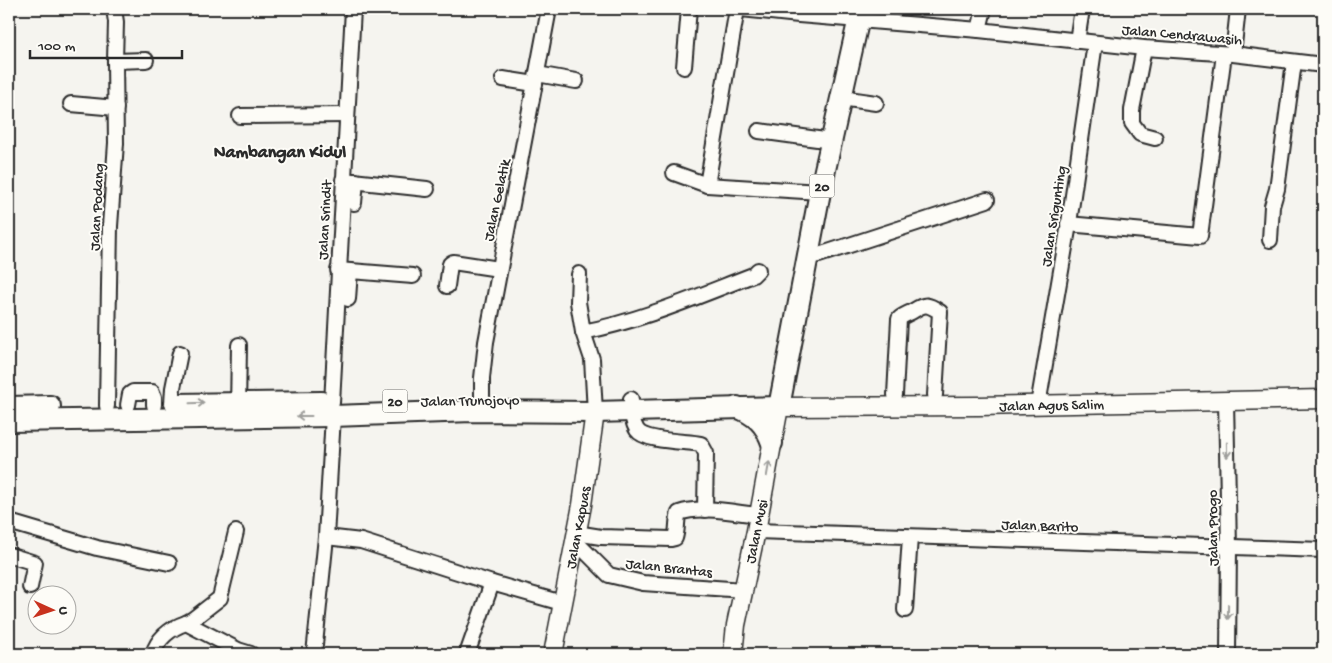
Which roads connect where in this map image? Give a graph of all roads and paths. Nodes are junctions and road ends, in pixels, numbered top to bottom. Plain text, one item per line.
1 (114, 9) edge
2 (353, 9) edge
3 (549, 9) edge
4 (689, 9) edge
5 (739, 9) edge
6 (984, 9) edge
7 (1082, 9) edge
8 (1238, 9) edge
9 (860, 14) edge
10 (980, 30) junction
11 (1077, 41) junction
12 (1095, 43) junction
13 (1144, 48) junction
14 (1228, 54) junction
15 (146, 60) dead end
16 (115, 61) junction
17 (1294, 62) junction
18 (1323, 65) edge
19 (684, 67) dead end
20 (503, 79) dead end
21 (536, 79) junction
22 (576, 81) dead end
23 (841, 98) junction
24 (876, 102) dead end
25 (71, 104) dead end
26 (116, 108) junction
27 (346, 115) junction
28 (240, 116) dead end
29 (759, 131) dead end
30 (1155, 138) dead end
31 (832, 141) junction
32 (674, 173) dead end
33 (349, 181) junction
34 (707, 185) junction
35 (427, 189) dead end
36 (820, 192) junction
37 (987, 200) dead end
38 (354, 203) dead end
39 (1068, 227) junction
40 (1270, 240) dead end
41 (809, 257) junction
42 (499, 269) junction
43 (344, 270) junction
44 (758, 270) dead end
45 (579, 274) dead end
46 (413, 276) dead end
47 (447, 286) dead end
48 (348, 299) dead end
49 (583, 332) junction
50 (239, 345) dead end
51 (180, 353) dead end
52 (1323, 388) edge
53 (895, 394) junction
54 (1302, 394) junction
55 (935, 395) junction
56 (1130, 397) junction
57 (482, 399) junction
58 (1038, 399) junction
59 (1323, 399) edge
60 (979, 400) junction
61 (780, 401) junction
62 (1226, 401) junction
63 (163, 404) junction
64 (631, 404) junction
65 (108, 406) junction
66 (595, 406) junction
67 (9, 407) edge
68 (737, 407) junction
69 (333, 409) junction
70 (238, 410) junction
71 (9, 421) edge
72 (772, 443) junction
73 (705, 510) junction
74 (9, 522) edge
75 (758, 523) junction
76 (236, 532) dead end
77 (326, 537) junction
78 (576, 537) junction
79 (910, 537) junction
80 (1229, 548) junction
81 (1323, 550) edge
82 (9, 555) edge
83 (169, 563) dead end
84 (492, 583) junction
85 (30, 586) edge
86 (744, 590) junction
87 (562, 603) junction
88 (905, 610) dead end
89 (186, 623) junction
90 (242, 653) edge
91 (153, 654) edge
92 (314, 654) edge
93 (467, 654) edge
94 (553, 654) edge
95 (733, 654) edge
96 (1228, 654) edge

1 - 16 street, Jalan Podang
2 - 27 street, Jalan Srindit
3 - 21 street, Jalan Gelatik
4 - 19 street
5 - 9 street, Jalan Cendrawasih
5 - 34 street
6 - 10 street
7 - 11 street
8 - 14 street
9 - 10 street, Jalan Cendrawasih
9 - 23 highway, 20
10 - 11 street, Jalan Cendrawasih
11 - 12 street, Jalan Cendrawasih
12 - 13 street, Jalan Cendrawasih
12 - 39 street, Jalan Srigunting
13 - 14 street, Jalan Cendrawasih
13 - 30 street
14 - 17 street, Jalan Cendrawasih
14 - 39 street
15 - 16 street
16 - 26 street, Jalan Podang
17 - 18 street, Jalan Cendrawasih
17 - 40 street
20 - 21 street
21 - 22 street
21 - 42 street, Jalan Gelatik
23 - 24 street
23 - 31 highway, 20
25 - 26 street
26 - 65 street, Jalan Podang
27 - 28 street
27 - 33 street, Jalan Srindit
29 - 31 street
31 - 36 highway, 20
32 - 34 street
33 - 35 street
33 - 38 street
33 - 43 street, Jalan Srindit
34 - 36 street
36 - 41 highway, 20
37 - 41 street
39 - 58 street, Jalan Srigunting
41 - 61 highway, 20
42 - 47 street
42 - 57 street, Jalan Gelatik
43 - 46 street
43 - 48 street
43 - 69 street, Jalan Srindit
44 - 49 street
45 - 49 street
49 - 66 street
50 - 70 street
51 - 63 street
52 - 54 main road
53 - 55 main road
53 - 55 street
53 - 61 main road
54 - 56 main road
54 - 59 main road
54 - 62 main road
55 - 60 main road
56 - 58 main road
56 - 62 main road
57 - 66 highway, Jalan Trunojoyo / 20
57 - 69 highway, Jalan Trunojoyo / 20
58 - 60 main road
60 - 61 main road, Jalan Agus Salim
61 - 64 highway, Jalan Trunojoyo / 20
61 - 68 highway, Jalan Trunojoyo / 20
61 - 72 main road, Jalan Musi
62 -> 80 street, Jalan Progo
63 - 65 highway, Jalan Trunojoyo / 20
63 -> 70 highway, Jalan Trunojoyo / 20
64 - 66 highway, Jalan Trunojoyo / 20
64 - 68 highway, Jalan Trunojoyo / 20
64 - 73 street
65 - 67 highway, Jalan Trunojoyo / 20
66 - 69 highway, Jalan Trunojoyo / 20
66 - 78 main road, Jalan Kapuas
68 - 72 highway
69 - 70 highway, Jalan Trunojoyo / 20
69 - 77 street, Jalan Srindit
70 - 71 highway, Jalan Trunojoyo / 20
75 -> 72 main road, Jalan Musi
73 - 75 street, Jalan Barito
73 - 78 street, Jalan Barito
74 - 83 street
75 - 79 street, Jalan Barito
75 - 86 main road, Jalan Musi
76 - 89 street
77 - 84 street
77 - 92 street, Jalan Srindit
78 - 86 street, Jalan Brantas
78 - 87 main road, Jalan Kapuas
79 - 80 street, Jalan Barito
79 - 88 street
80 - 81 street, Jalan Barito
80 -> 96 street, Jalan Progo
82 - 85 street
84 - 87 street
84 - 93 street
86 - 95 main road, Jalan Musi
87 - 94 main road, Jalan Kapuas
89 - 90 street
89 - 91 street

